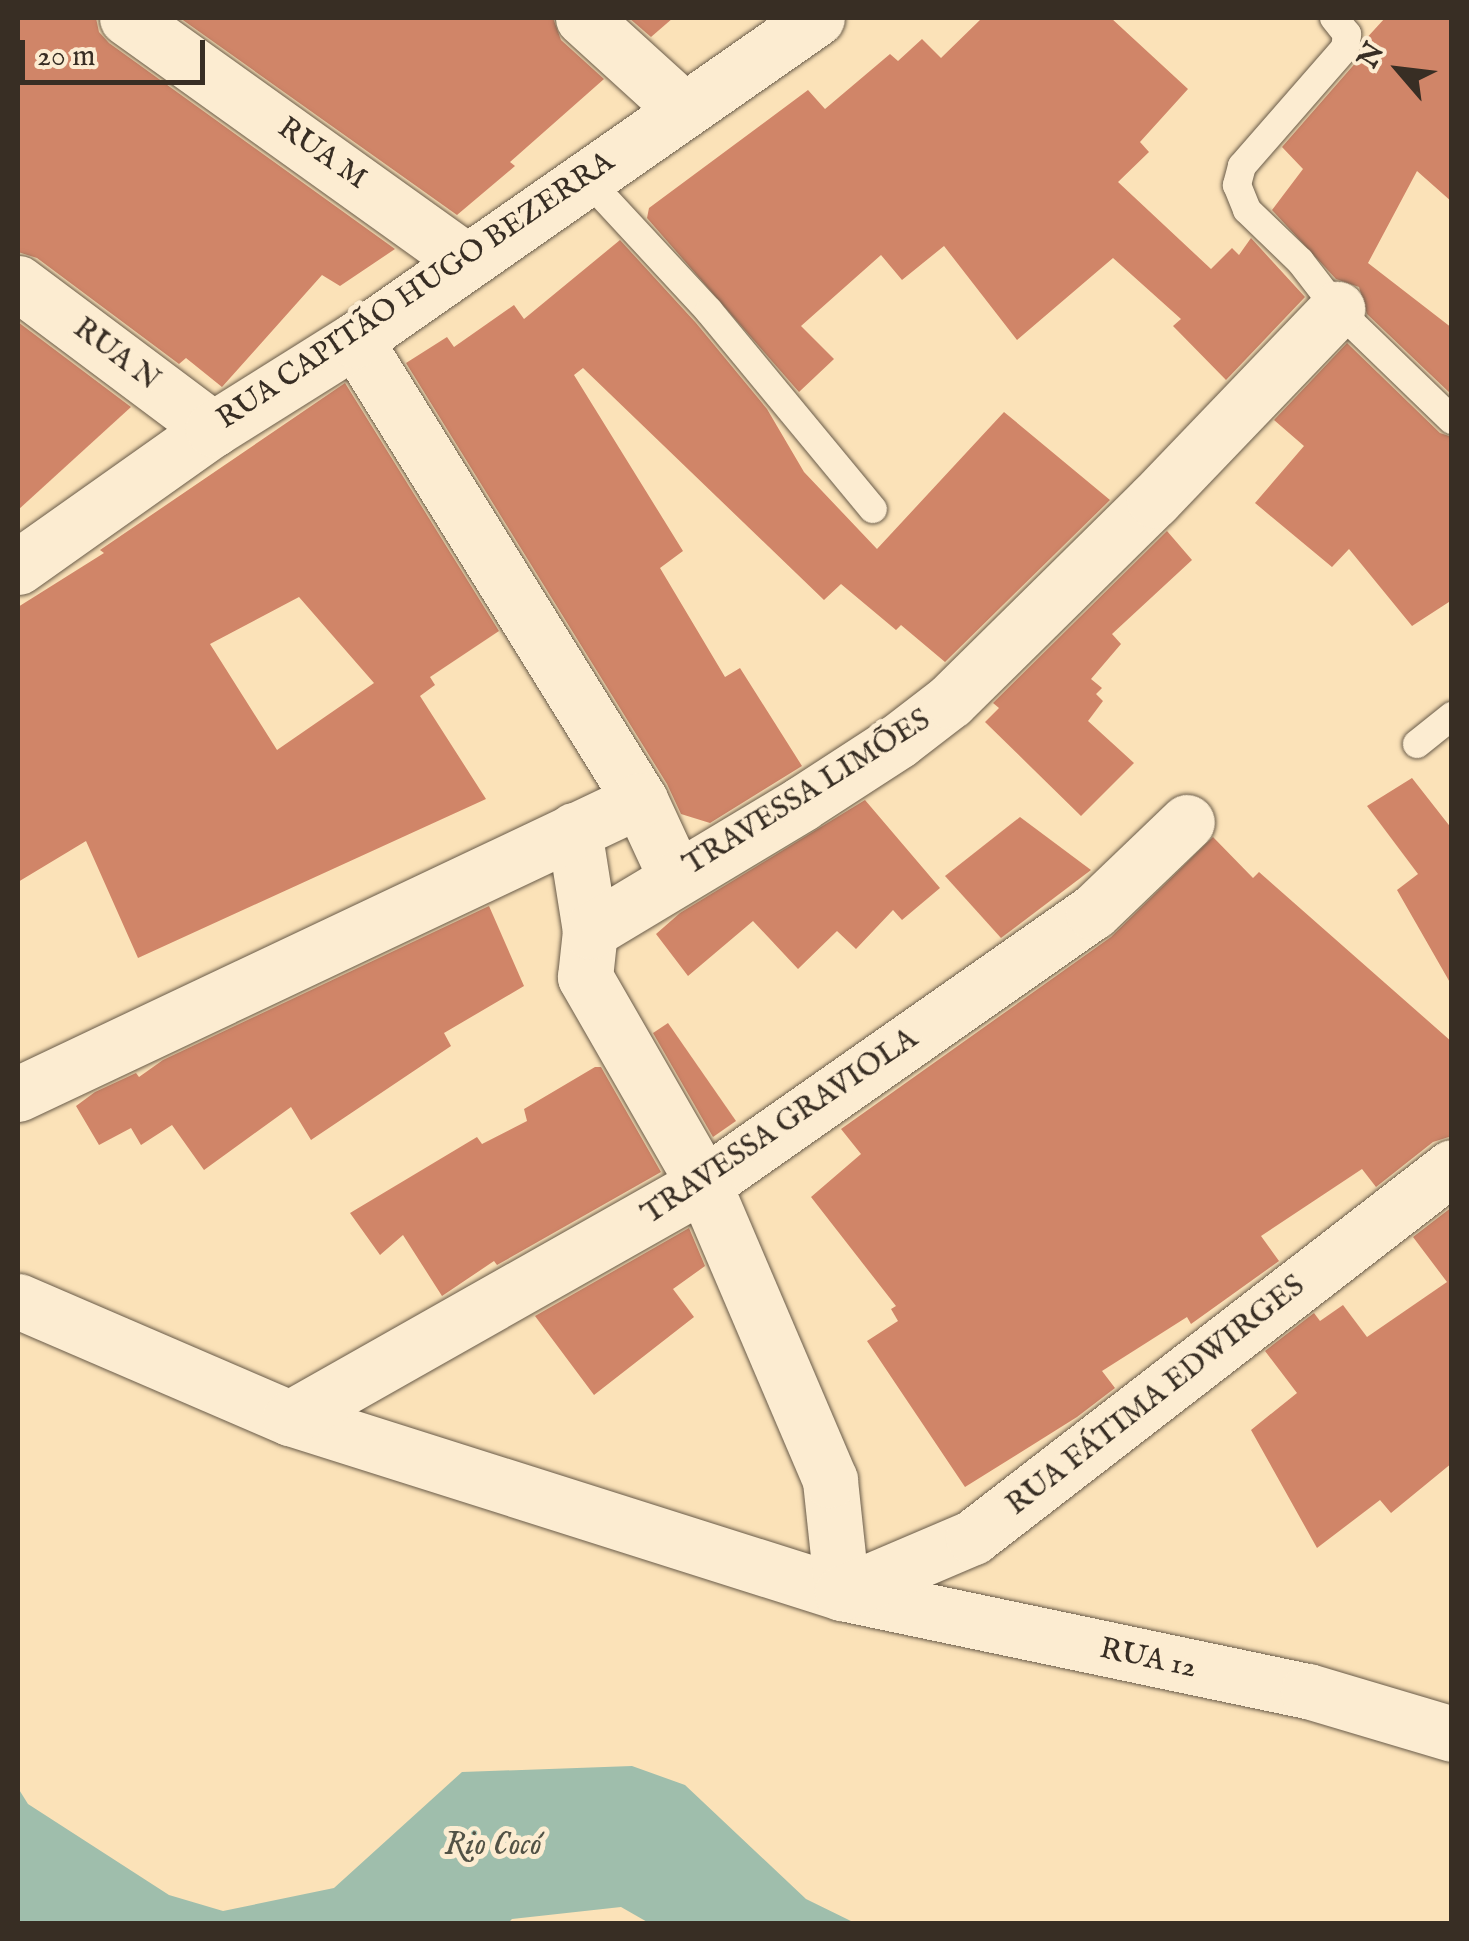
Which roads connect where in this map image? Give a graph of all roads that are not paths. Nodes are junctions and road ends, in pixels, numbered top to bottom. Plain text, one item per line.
1 (127, 18) edge
2 (583, 18) edge
3 (817, 18) edge
4 (1334, 18) edge
5 (682, 108) junction
6 (585, 176) junction
7 (465, 260) junction
8 (18, 282) edge
9 (1337, 308) junction
10 (355, 340) junction
11 (1452, 420) edge
12 (213, 429) junction
13 (873, 510) dead end
14 (18, 567) edge
15 (1452, 716) edge
16 (1417, 744) dead end
17 (640, 800) junction
18 (1187, 822) dead end
19 (574, 830) junction
20 (676, 878) junction
21 (590, 931) junction
22 (18, 1094) edge
23 (1452, 1168) edge
24 (704, 1184) junction
25 (18, 1301) edge
26 (290, 1418) junction
27 (842, 1593) junction
28 (1452, 1734) edge

1 - 7 street, RUA M
2 - 5 street
3 - 5 street, RUA CAPITÃO HUGO BEZERRA
4 - 9 lane
5 - 6 street, RUA CAPITÃO HUGO BEZERRA
6 - 7 street, RUA CAPITÃO HUGO BEZERRA
6 - 13 lane
7 - 10 street, RUA CAPITÃO HUGO BEZERRA
8 - 12 street, RUA N
9 - 11 lane
9 - 20 street, TRAVESSA LIMÕES
10 - 12 street, RUA CAPITÃO HUGO BEZERRA
10 - 17 street, TRAVESSA LIMÕES
12 - 14 street, RUA CAPITÃO HUGO BEZERRA
15 - 16 lane
17 - 19 street
17 - 20 street, TRAVESSA LIMÕES
18 - 24 street, TRAVESSA GRAVIOLA
19 - 21 street
19 - 22 street
20 - 21 street
21 - 24 street
23 - 27 street, RUA FÁTIMA EDWIRGES
24 - 26 street, TRAVESSA GRAVIOLA
24 - 27 street
25 - 26 street, RUA 12
26 - 27 street, RUA 12
27 - 28 street, RUA 12

